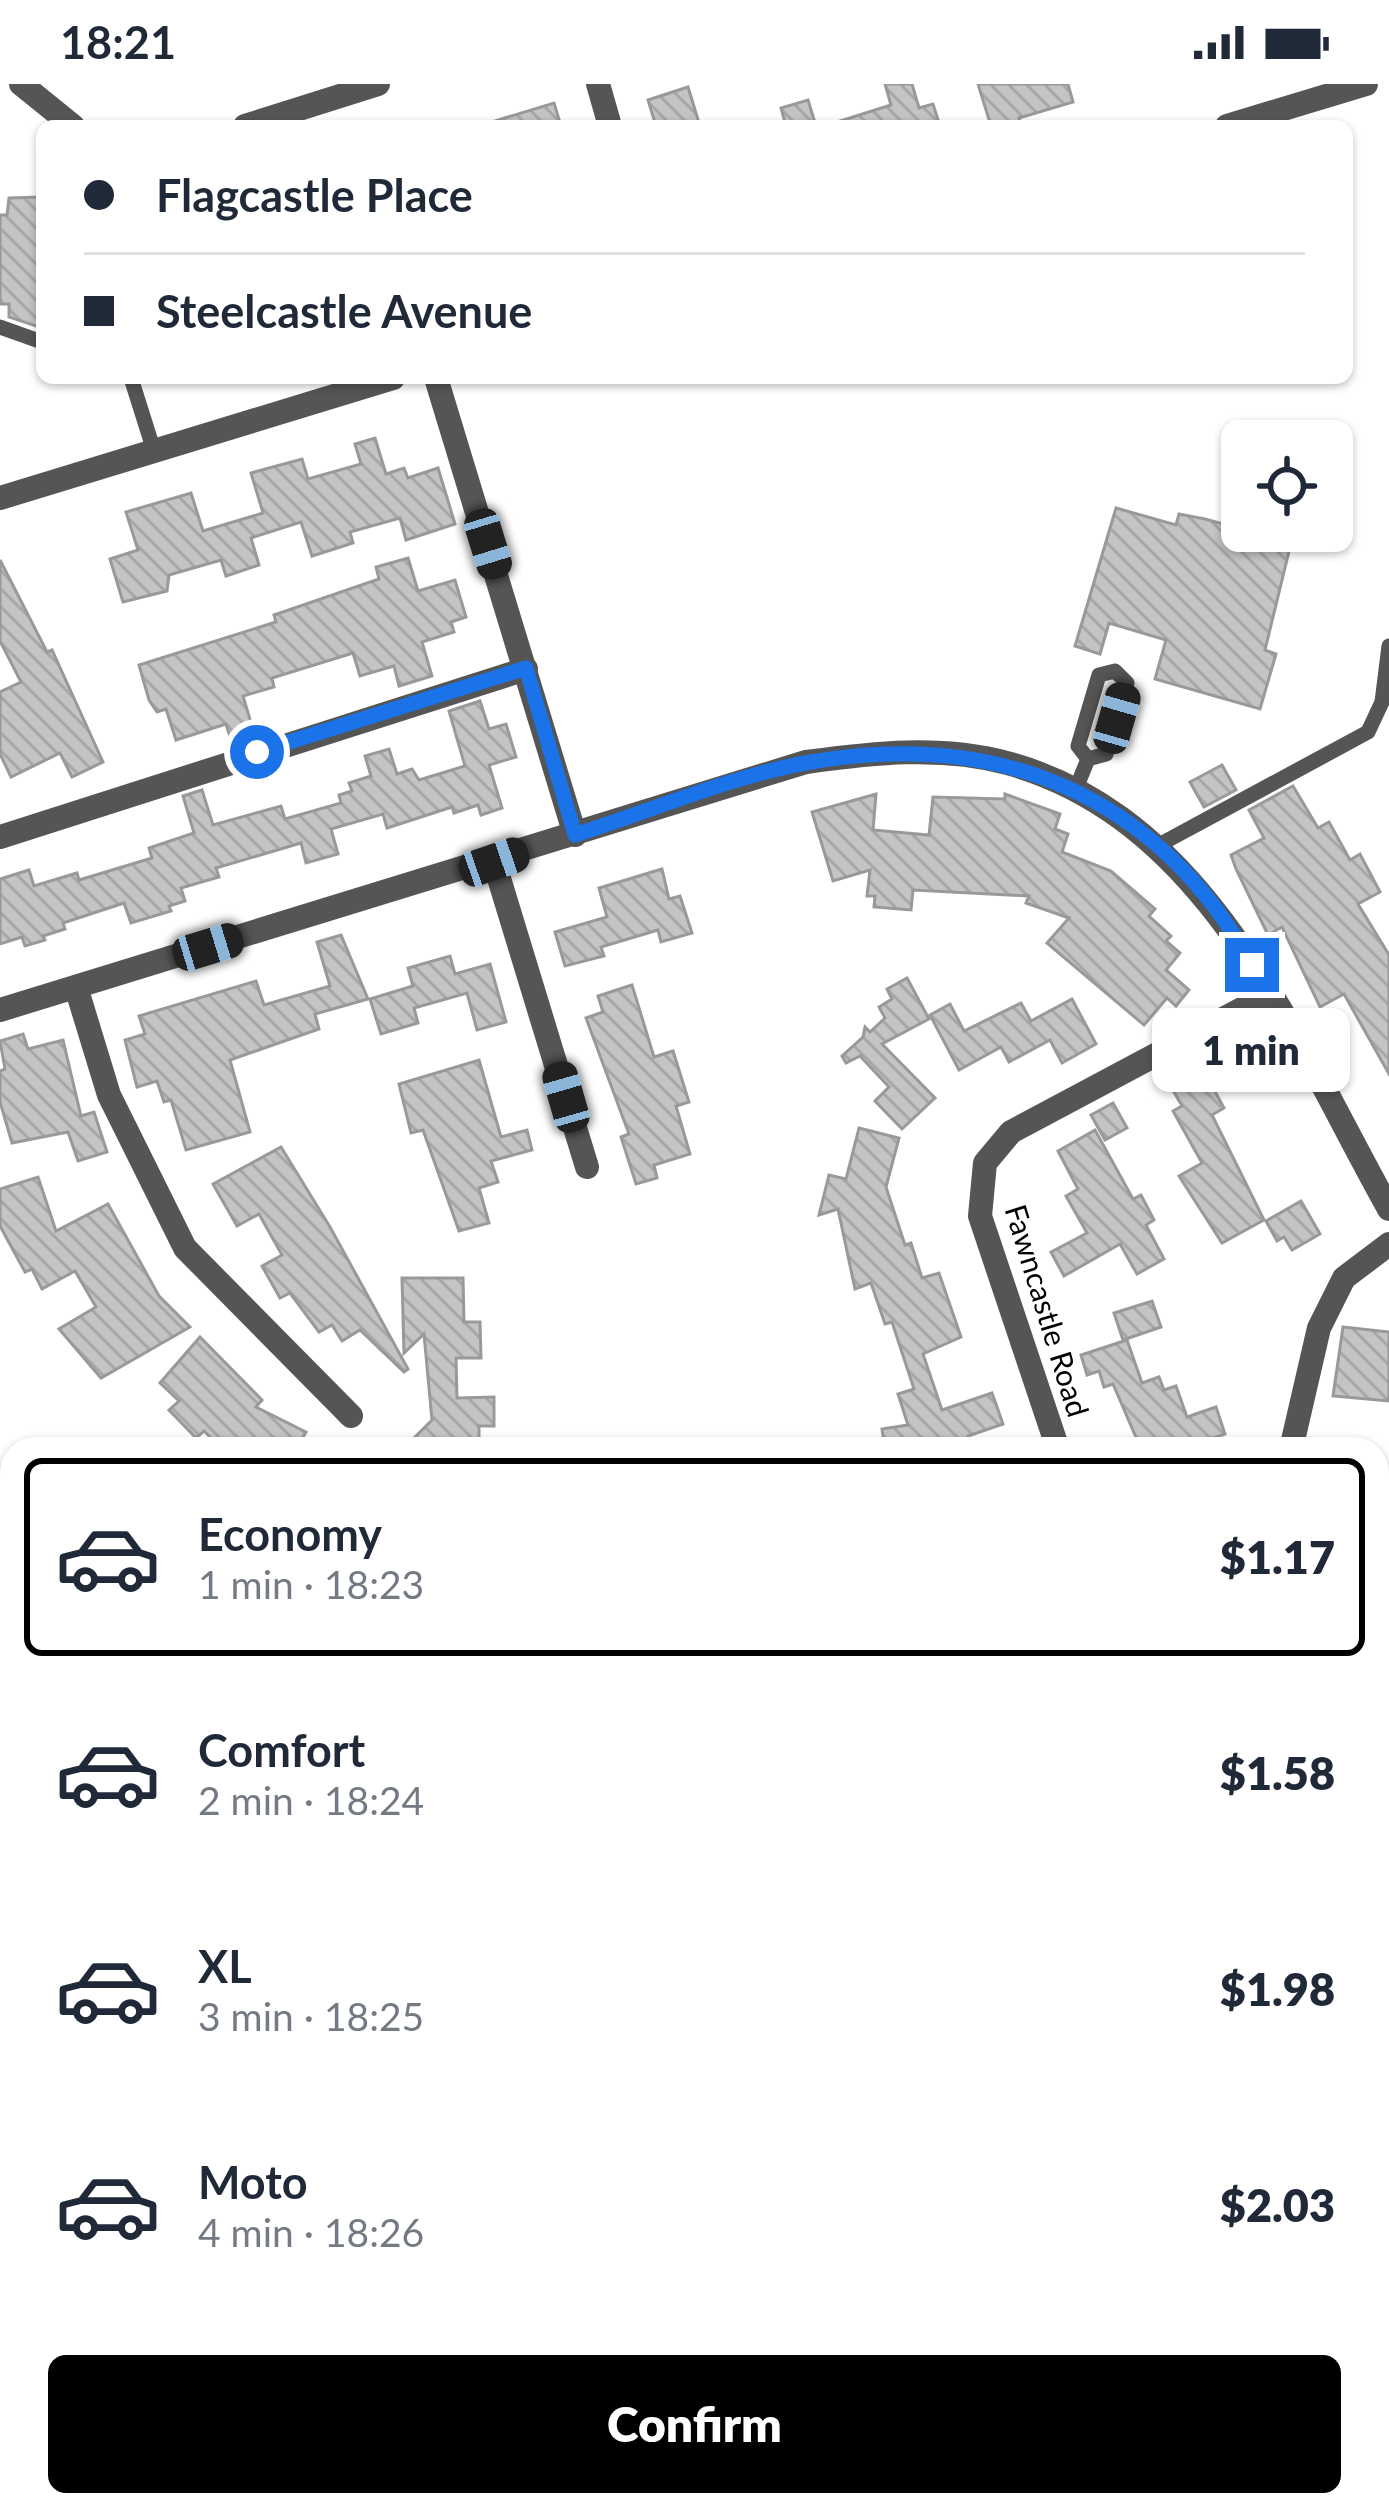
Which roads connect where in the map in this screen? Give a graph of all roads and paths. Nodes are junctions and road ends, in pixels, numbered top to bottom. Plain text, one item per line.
1 (21, 84) edge
2 (378, 84) edge
3 (598, 84) edge
4 (1366, 84) edge
5 (66, 120) edge
6 (263, 120) edge
7 (608, 120) edge
8 (1247, 120) edge
9 (0, 327) edge
10 (36, 341) edge
11 (133, 384) edge
12 (373, 384) edge
13 (438, 384) edge
14 (154, 451) junction
15 (0, 498) edge
16 (1389, 646) edge
17 (526, 668) junction
18 (1386, 688) edge
19 (1088, 759) junction
20 (1075, 791) junction
21 (575, 835) junction
22 (0, 837) edge
23 (1157, 846) junction
24 (494, 862) junction
25 (76, 987) junction
26 (1268, 994) junction
27 (0, 1010) edge
28 (587, 1167) dead end
29 (1389, 1209) edge
30 (1389, 1244) edge
31 (351, 1416) dead end
32 (1054, 1437) edge
33 (1295, 1437) edge

1 - 5 street
2 - 6 street
3 - 7 street
4 - 8 street
9 - 10 lane
11 - 14 lane
12 - 14 street
13 - 17 street
14 - 15 street
16 - 18 lane
17 - 21 street
17 - 22 street
18 - 23 lane
19 - 19 lane
19 - 20 lane
20 - 21 street
20 - 23 street
21 - 24 street
23 - 26 street
24 - 25 street
24 - 28 street
25 - 27 street
25 - 31 street
26 - 29 street
26 - 32 street, Fawncastle Road
30 - 33 street

